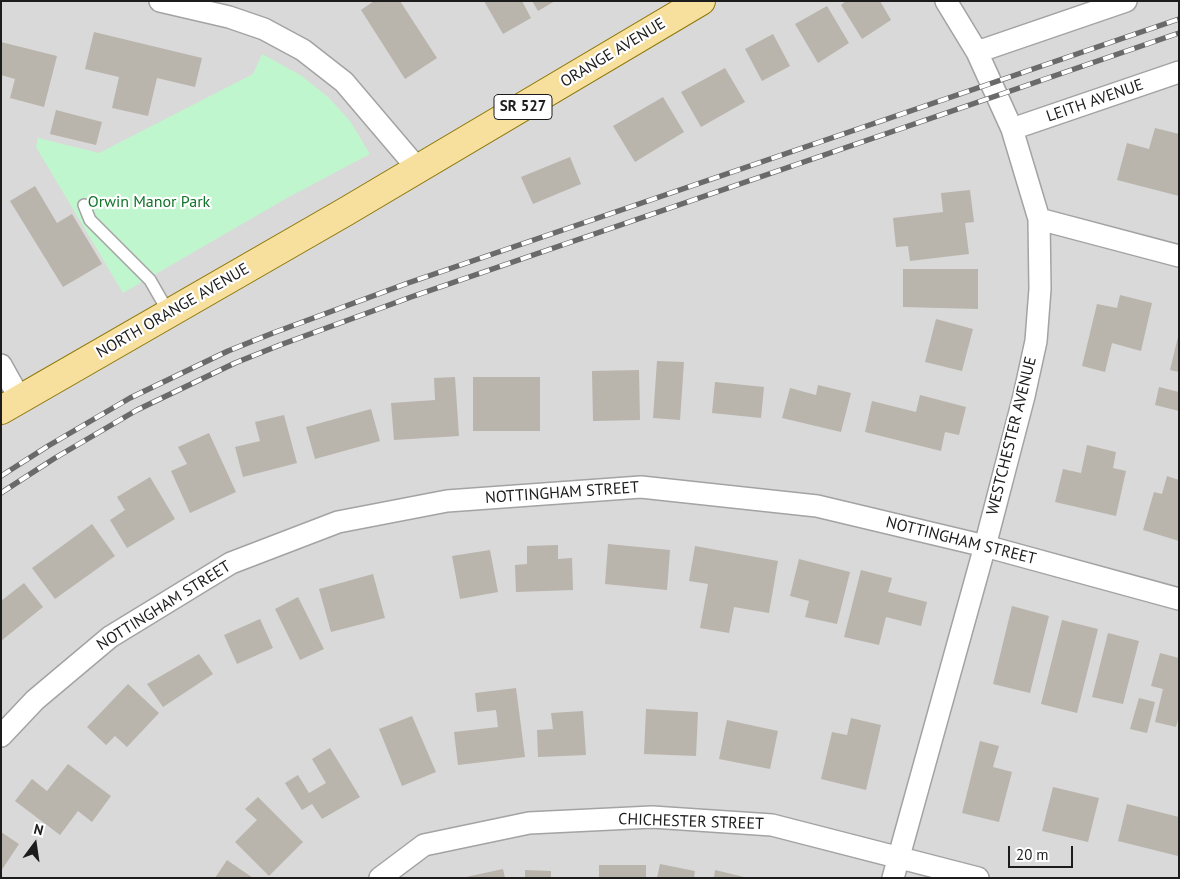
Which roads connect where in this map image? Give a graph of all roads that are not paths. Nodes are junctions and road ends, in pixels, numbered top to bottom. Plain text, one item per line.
1 (160, 1) edge
2 (701, 1) edge
3 (946, 1) edge
4 (1126, 1) edge
5 (977, 52) junction
6 (1179, 72) edge
7 (1012, 130) junction
8 (418, 169) junction
9 (84, 205) dead end
10 (345, 212) joint
11 (1039, 219) junction
12 (1179, 256) edge
13 (169, 313) junction
14 (1, 365) edge
15 (11, 404) edge
16 (985, 546) junction
17 (1179, 599) edge
18 (1, 736) edge
19 (899, 857) junction
20 (380, 878) edge
21 (893, 878) edge
22 (978, 878) edge

1 - 8 street
2 - 8 main road, ORANGE AVENUE / SR 527
3 - 5 street, WESTCHESTER AVENUE
4 - 5 street
5 - 7 street, WESTCHESTER AVENUE
6 - 7 street, LEITH AVENUE
7 - 11 street, WESTCHESTER AVENUE
8 - 10 main road, ORANGE AVENUE / SR 527
9 - 13 lane
10 - 13 main road, NORTH ORANGE AVENUE / SR 527
11 - 12 street
11 - 16 street, WESTCHESTER AVENUE
13 - 15 main road, NORTH ORANGE AVENUE / SR 527
14 - 15 street
16 - 17 street, NOTTINGHAM STREET
16 - 18 street, NOTTINGHAM STREET
16 - 19 street, WESTCHESTER AVENUE
19 - 20 street, CHICHESTER STREET
19 - 21 street, WESTCHESTER AVENUE
19 - 22 street, CHICHESTER STREET

